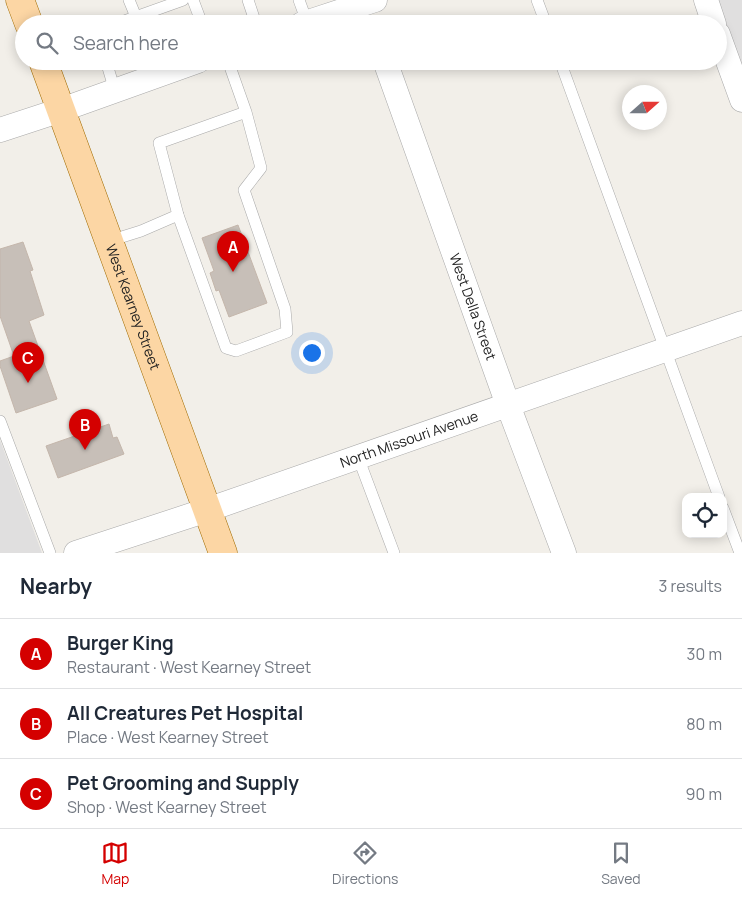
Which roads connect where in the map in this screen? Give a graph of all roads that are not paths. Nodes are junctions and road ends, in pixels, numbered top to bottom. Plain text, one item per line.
1 (20, 0) edge
2 (129, 0) edge
3 (182, 0) edge
4 (193, 0) edge
5 (248, 0) edge
6 (299, 0) edge
7 (537, 0) edge
8 (706, 0) edge
9 (370, 9) edge
10 (26, 15) edge
11 (135, 15) edge
12 (155, 15) edge
13 (199, 15) edge
14 (253, 15) edge
15 (302, 15) edge
16 (342, 15) edge
17 (543, 15) edge
18 (711, 15) edge
19 (727, 59) edge
20 (45, 70) edge
21 (109, 70) edge
22 (158, 70) edge
23 (231, 70) edge
24 (388, 70) edge
25 (563, 70) edge
26 (115, 91) junction
27 (742, 100) edge
28 (61, 110) junction
29 (246, 112) junction
30 (0, 130) edge
31 (178, 215) junction
32 (109, 241) junction
33 (742, 323) edge
34 (665, 350) junction
35 (508, 405) junction
36 (0, 421) edge
37 (358, 457) junction
38 (718, 493) edge
39 (207, 510) junction
40 (727, 519) edge
41 (50, 553) edge
42 (76, 553) edge
43 (223, 553) edge
44 (394, 553) edge
45 (564, 553) edge
46 (740, 553) edge

1 - 10 main road
2 - 11 lane
3 - 12 lane
4 - 13 lane
5 - 14 lane
6 - 15 lane
7 - 17 lane
8 - 18 street
9 - 16 street
19 - 27 street
20 - 28 main road, West Kearney Street
21 - 26 lane
22 - 26 street
23 - 29 lane
24 - 35 street, West Della Street
25 - 34 lane
26 - 28 street
28 - 30 street
28 - 32 main road, West Kearney Street
29 - 31 lane
29 - 31 lane
31 - 32 lane
32 - 39 main road, West Kearney Street
33 - 34 street, North Missouri Avenue
34 - 35 street, North Missouri Avenue
34 - 38 lane
35 - 37 street, North Missouri Avenue
35 - 45 street, West Della Street
36 - 41 lane
37 - 39 street, North Missouri Avenue
37 - 44 lane
39 - 42 street, North Missouri Avenue
39 - 43 main road, West Kearney Street
40 - 46 lane

